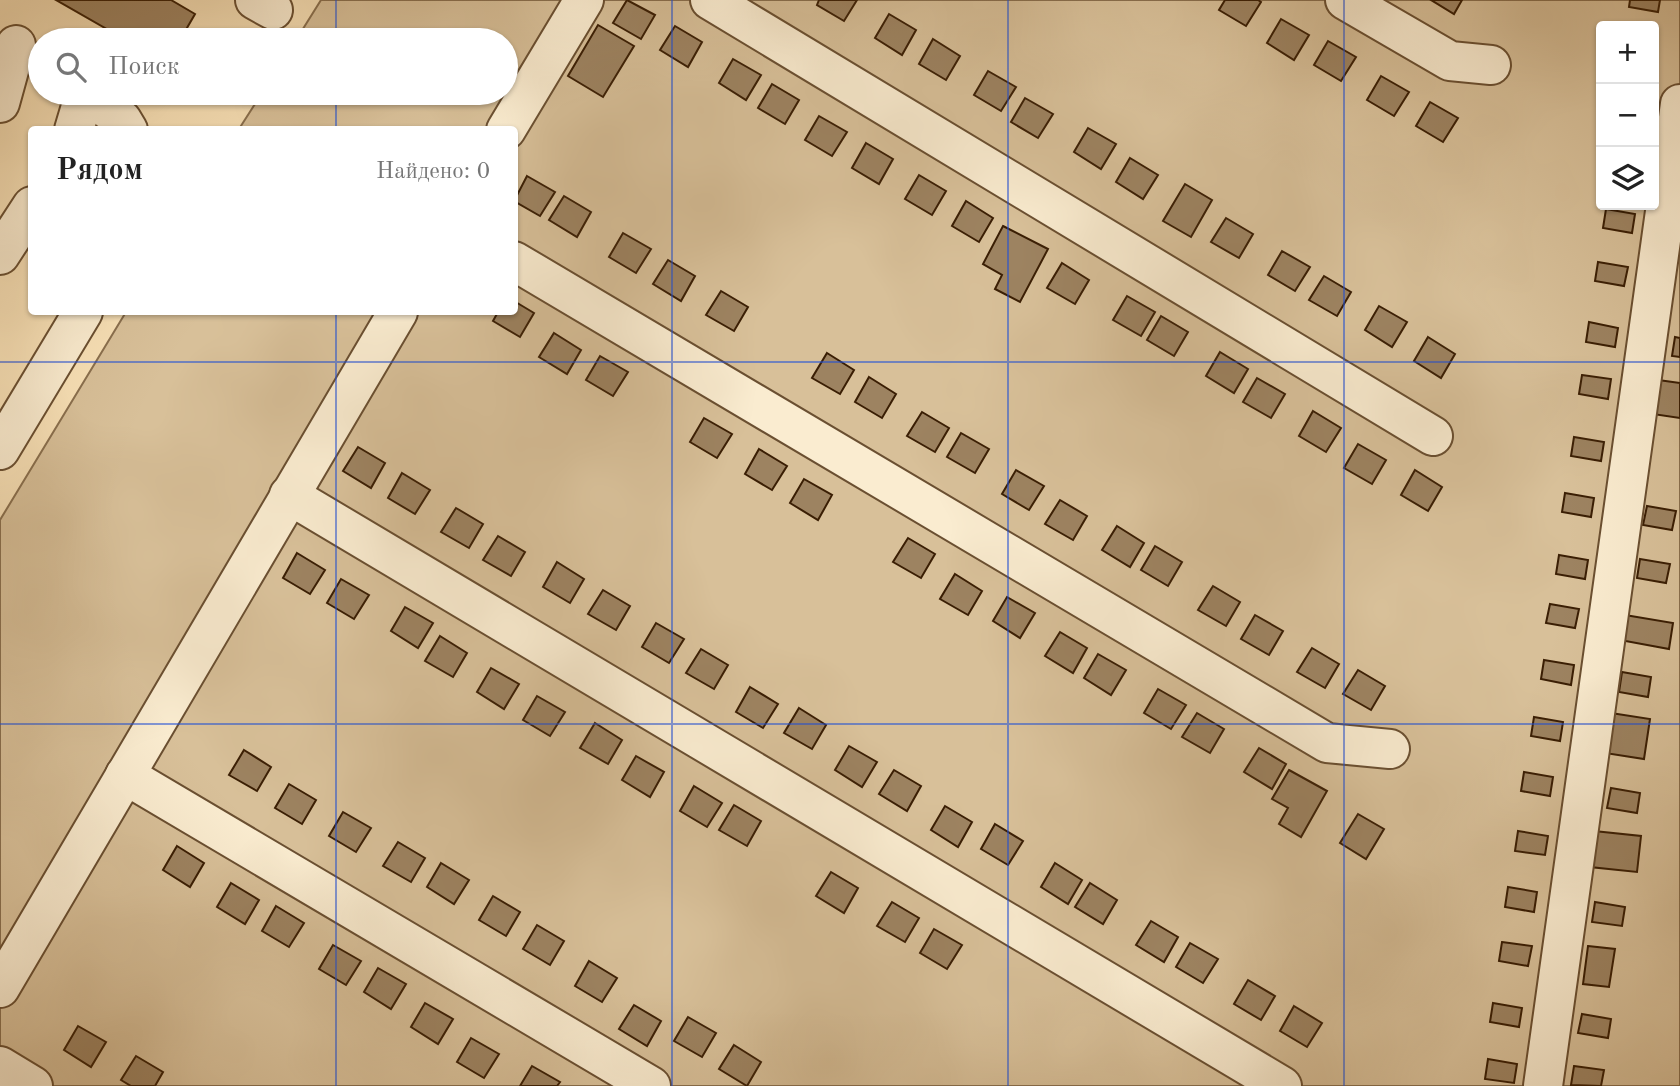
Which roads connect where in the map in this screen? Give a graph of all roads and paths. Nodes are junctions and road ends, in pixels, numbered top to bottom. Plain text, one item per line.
1 (584, 0) edge
2 (710, 0) edge
3 (1345, 0) edge
4 (19, 47) edge
5 (1491, 65) dead end
6 (0, 103) edge
7 (1680, 104) edge
8 (81, 105) edge
9 (101, 105) edge
10 (75, 126) edge
11 (126, 126) edge
12 (508, 126) edge
13 (518, 263) edge
14 (81, 315) edge
15 (396, 315) edge
16 (1433, 436) dead end
17 (0, 450) edge
18 (289, 495) junction
19 (1390, 749) dead end
20 (125, 775) junction
21 (0, 988) edge
22 (0, 1066) edge
23 (33, 1086) edge
24 (650, 1086) edge
25 (1282, 1086) edge
26 (1543, 1086) edge

1 - 12 lane
2 - 16 lane
3 - 5 lane
4 - 6 lane
7 - 26 lane
8 - 10 lane
9 - 11 lane
13 - 19 lane
14 - 17 lane
15 - 18 lane
18 - 20 lane
18 - 25 lane
20 - 21 lane
20 - 24 lane
22 - 23 lane

